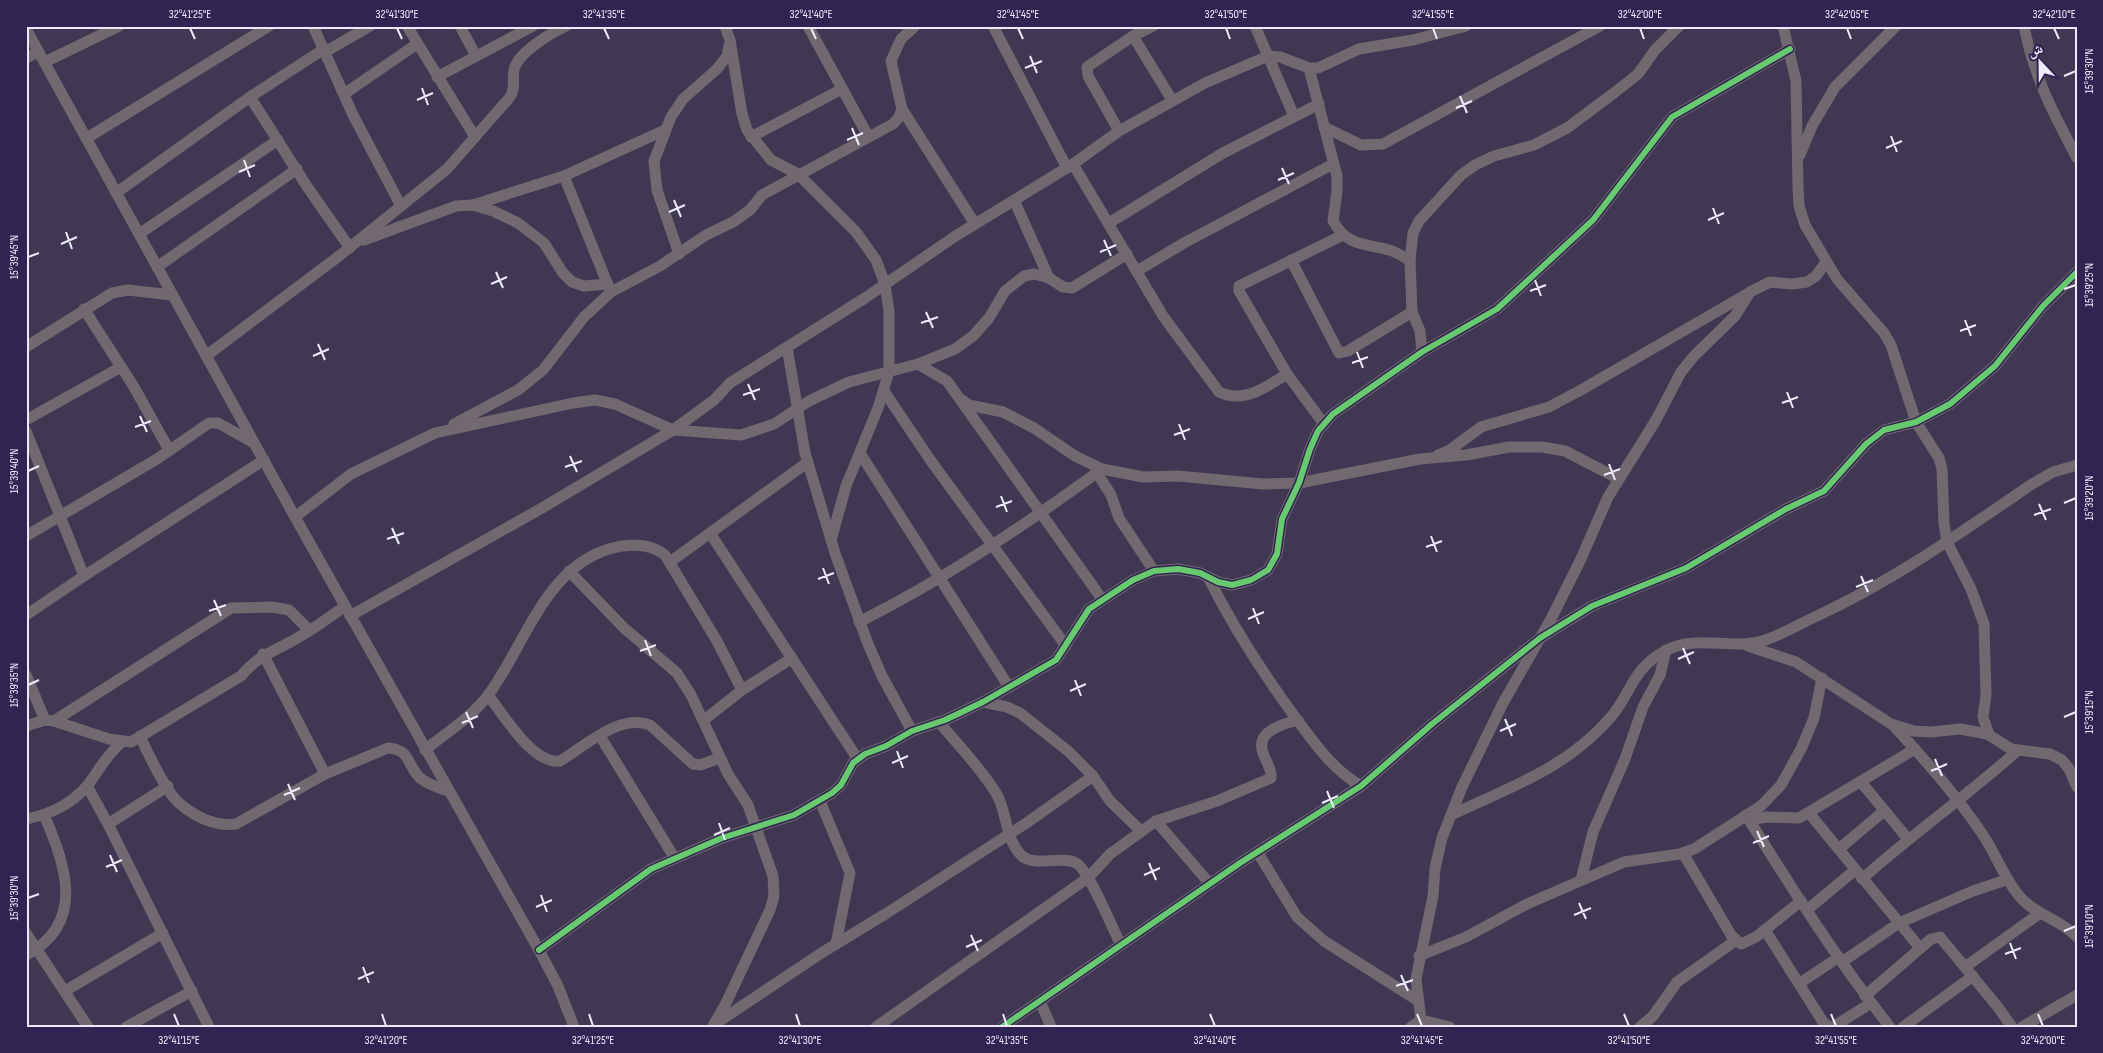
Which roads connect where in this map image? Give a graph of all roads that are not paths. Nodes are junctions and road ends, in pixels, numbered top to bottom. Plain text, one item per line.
1 (119, 26) edge
2 (269, 26) edge
3 (313, 26) edge
4 (370, 26) edge
5 (407, 26) edge
6 (460, 26) edge
7 (533, 26) edge
8 (566, 26) edge
9 (725, 26) edge
10 (808, 26) edge
11 (915, 26) edge
12 (994, 26) edge
13 (1152, 26) edge
14 (1255, 26) edge
15 (1466, 26) edge
16 (1600, 26) edge
17 (1679, 26) edge
18 (1783, 26) edge
19 (1896, 26) edge
20 (2024, 26) edge
21 (26, 29) edge
22 (551, 29) edge
23 (1133, 36) junction
24 (730, 40) junction
25 (417, 44) junction
26 (1790, 49) junction
27 (324, 51) junction
28 (38, 52) junction
29 (476, 56) junction
30 (1268, 56) junction
31 (26, 58) edge
32 (45, 62) junction
33 (1309, 68) junction
34 (437, 77) junction
35 (842, 89) junction
36 (344, 94) junction
37 (250, 96) junction
38 (1172, 100) junction
39 (1319, 104) junction
40 (902, 109) junction
41 (1294, 116) junction
42 (1324, 127) junction
43 (665, 130) junction
44 (1119, 131) junction
45 (868, 136) junction
46 (475, 137) junction
47 (751, 137) junction
48 (87, 138) junction
49 (278, 140) junction
50 (2077, 158) edge
51 (1798, 159) junction
52 (1333, 164) junction
53 (1070, 166) junction
54 (297, 169) junction
55 (798, 174) junction
56 (564, 176) junction
57 (116, 193) junction
58 (1014, 200) junction
59 (473, 205) junction
60 (401, 206) junction
61 (1109, 223) junction
62 (975, 224) junction
63 (139, 234) junction
64 (1342, 235) junction
65 (353, 245) junction
66 (679, 254) junction
67 (1127, 254) junction
68 (1291, 260) junction
69 (1410, 261) junction
70 (1826, 262) junction
71 (157, 267) junction
72 (1137, 271) junction
73 (2077, 272) edge
74 (1049, 278) junction
75 (885, 284) junction
76 (609, 288) junction
77 (1750, 292) junction
78 (172, 294) junction
79 (84, 309) junction
80 (1412, 312) junction
81 (787, 347) junction
82 (26, 348) edge
83 (1422, 352) junction
84 (206, 356) junction
85 (918, 364) junction
86 (121, 367) junction
87 (889, 372) junction
88 (1287, 374) junction
89 (884, 391) junction
90 (962, 400) junction
91 (797, 408) junction
92 (26, 420) edge
93 (1916, 422) junction
94 (1324, 424) junction
95 (673, 430) junction
96 (26, 431) edge
97 (435, 433) junction
98 (255, 444) junction
99 (169, 450) junction
100 (860, 453) junction
101 (1429, 458) junction
102 (264, 460) junction
103 (808, 462) junction
104 (2077, 465) edge
105 (1100, 471) junction
106 (1619, 479) junction
107 (1299, 483) junction
108 (1041, 514) junction
109 (59, 517) junction
110 (295, 517) junction
111 (710, 533) junction
112 (26, 536) edge
113 (831, 540) junction
114 (1947, 542) junction
115 (993, 544) junction
116 (670, 562) junction
117 (569, 571) junction
118 (1154, 571) junction
119 (84, 576) junction
120 (1208, 577) junction
121 (940, 578) junction
122 (1102, 599) junction
123 (348, 611) junction
124 (26, 615) edge
125 (859, 622) junction
126 (309, 630) junction
127 (1540, 638) junction
128 (1736, 643) junction
129 (1066, 646) junction
130 (1666, 650) junction
131 (263, 654) junction
132 (792, 658) junction
133 (26, 675) edge
134 (1822, 678) junction
135 (1009, 687) junction
136 (742, 690) junction
137 (488, 695) junction
138 (983, 702) junction
139 (50, 720) junction
140 (704, 720) junction
141 (1298, 720) junction
142 (939, 722) junction
143 (1892, 724) junction
144 (26, 726) edge
145 (912, 731) junction
146 (1989, 735) junction
147 (140, 736) junction
148 (600, 736) junction
149 (121, 743) junction
150 (1915, 749) junction
151 (425, 750) junction
152 (2017, 751) junction
153 (720, 758) junction
154 (857, 758) junction
155 (325, 774) junction
156 (1093, 776) junction
157 (1861, 782) junction
158 (86, 786) junction
159 (168, 786) junction
160 (1361, 786) junction
161 (2077, 787) edge
162 (448, 791) junction
163 (820, 801) junction
164 (1958, 801) junction
165 (1884, 811) junction
166 (1809, 813) junction
167 (1451, 815) junction
168 (44, 816) junction
169 (1747, 818) junction
170 (26, 819) edge
171 (1156, 821) junction
172 (108, 824) junction
173 (754, 826) junction
174 (1141, 831) junction
175 (1008, 834) junction
176 (1908, 839) junction
177 (1839, 849) junction
178 (1258, 853) junction
179 (1683, 853) junction
180 (674, 857) junction
181 (1859, 874) junction
182 (1089, 877) junction
183 (1581, 880) junction
184 (2006, 880) junction
185 (1210, 884) junction
186 (1804, 905) junction
187 (2038, 914) junction
188 (1899, 923) junction
189 (1765, 930) junction
190 (26, 933) edge
191 (163, 933) junction
192 (2077, 937) edge
193 (1735, 940) junction
194 (836, 944) junction
195 (1122, 945) junction
196 (1920, 948) junction
197 (37, 950) junction
198 (539, 950) junction
199 (26, 955) edge
200 (1419, 956) junction
201 (1840, 959) junction
202 (1969, 972) junction
203 (1800, 983) junction
204 (65, 991) junction
205 (192, 991) junction
206 (2077, 995) edge
207 (1868, 999) junction
208 (1417, 1000) junction
209 (1040, 1001) junction
210 (1416, 1024) edge
211 (712, 1026) edge
212 (88, 1027) edge
213 (126, 1027) edge
214 (209, 1027) edge
215 (574, 1027) edge
216 (876, 1027) edge
217 (1002, 1027) edge
218 (1051, 1027) edge
219 (1450, 1027) edge
220 (1640, 1027) edge
221 (1828, 1027) edge
222 (1832, 1027) edge
223 (1890, 1027) edge
224 (1903, 1027) edge
225 (2012, 1027) edge
226 (2022, 1027) edge

1 - 32 street
2 - 48 street
3 - 27 street
4 - 27 street
5 - 25 street
6 - 29 street
7 - 29 street
8 - 22 street
9 - 24 street
10 - 35 street
11 - 40 street
12 - 53 street
13 - 23 street
14 - 30 street
15 - 33 street
16 - 42 street
17 - 69 street
18 - 26 street
19 - 51 street
20 - 50 street
21 - 28 street
22 - 46 street
23 - 38 street
23 - 44 street
24 - 43 street
24 - 47 street
25 - 34 street
25 - 36 street
26 - 51 street
26 - 83 street
27 - 36 street
27 - 37 street
28 - 31 street
28 - 32 street
29 - 34 street
30 - 33 street
30 - 38 street
30 - 41 street
32 - 48 street
33 - 39 street
34 - 46 street
35 - 45 street
35 - 47 street
36 - 60 street
37 - 49 street
37 - 57 street
38 - 44 street
39 - 41 street
39 - 42 street
40 - 45 street
40 - 62 street
41 - 61 street
42 - 52 street
43 - 56 street
43 - 66 street
44 - 53 street
45 - 55 street
46 - 60 street
47 - 55 street
48 - 57 street
49 - 54 street
49 - 63 street
51 - 70 street
52 - 64 street
52 - 72 street
53 - 58 street
53 - 61 street
54 - 65 street
54 - 71 street
55 - 66 street
55 - 75 street
56 - 59 street
56 - 76 street
57 - 63 street
58 - 62 street
58 - 74 street
59 - 65 street
59 - 76 street
60 - 65 street
61 - 67 street
62 - 75 street
63 - 71 street
64 - 68 street
64 - 69 street
65 - 84 street
66 - 76 street
67 - 72 street
67 - 74 street
68 - 80 street
68 - 88 street
69 - 80 street
70 - 77 street
70 - 93 street
71 - 78 street
72 - 88 street
73 - 93 street
74 - 85 street
75 - 81 street
75 - 87 street
76 - 97 street
77 - 101 street
77 - 106 street
78 - 79 street
78 - 84 street
79 - 82 street
79 - 86 street
80 - 83 street
81 - 91 street
81 - 95 street
83 - 94 street
84 - 98 street
85 - 87 street
85 - 90 street
86 - 92 street
86 - 99 street
87 - 89 street
87 - 91 street
88 - 94 street
89 - 100 street
89 - 115 street
90 - 105 street
90 - 108 street
91 - 95 street
91 - 103 street
93 - 114 street
93 - 127 street
94 - 107 street
95 - 97 street
95 - 123 street
96 - 109 street
97 - 110 street
98 - 99 street
98 - 102 street
99 - 109 street
100 - 113 street
100 - 121 street
101 - 106 street
101 - 107 street
102 - 110 street
102 - 119 street
103 - 111 street
103 - 113 street
104 - 114 street
105 - 107 street
105 - 108 street
105 - 118 street
106 - 127 street
107 - 120 street
108 - 115 street
108 - 122 street
109 - 112 street
109 - 119 street
110 - 123 street
111 - 116 street
111 - 132 street
113 - 125 street
114 - 128 street
114 - 146 street
115 - 121 street
115 - 129 street
116 - 117 street
116 - 136 street
117 - 137 street
117 - 140 street
118 - 120 street
118 - 122 street
119 - 124 street
120 - 141 street
121 - 125 street
121 - 135 street
122 - 129 street
123 - 126 street
123 - 151 street
125 - 145 street
126 - 131 street
126 - 139 street
127 - 160 street
127 - 167 street
128 - 130 street
128 - 134 street
129 - 135 street
130 - 167 street
130 - 183 street
131 - 147 street
131 - 155 street
132 - 136 street
132 - 154 street
133 - 139 street
134 - 143 street
134 - 169 street
135 - 138 street
136 - 140 street
137 - 148 street
137 - 151 street
138 - 142 street
138 - 156 street
139 - 144 street
139 - 149 street
140 - 153 street
141 - 160 street
141 - 171 street
142 - 145 street
142 - 175 street
143 - 146 street
143 - 150 street
145 - 154 street
146 - 152 street
147 - 149 street
147 - 159 street
148 - 153 street
148 - 180 street
149 - 158 street
150 - 157 street
150 - 164 street
151 - 162 street
152 - 161 street
152 - 164 street
153 - 173 street
154 - 163 street
155 - 159 street
155 - 162 street
156 - 174 street
156 - 175 street
157 - 165 street
157 - 166 street
158 - 168 street
158 - 172 street
159 - 172 street
160 - 178 street
162 - 198 street
163 - 173 street
163 - 194 street
164 - 176 street
164 - 184 street
165 - 176 street
165 - 177 street
166 - 169 street
166 - 177 street
167 - 200 street
168 - 170 street
168 - 197 street
169 - 179 street
169 - 186 street
171 - 174 street
171 - 185 street
172 - 191 street
173 - 180 street
173 - 211 street
174 - 182 street
175 - 182 street
175 - 194 street
176 - 181 street
177 - 181 street
178 - 185 street
178 - 208 street
179 - 183 street
179 - 193 street
180 - 198 street
181 - 186 street
181 - 188 street
182 - 195 street
182 - 216 street
183 - 200 street
184 - 187 street
184 - 188 street
185 - 195 street
186 - 189 street
186 - 201 street
187 - 192 street
187 - 202 street
188 - 196 street
188 - 201 street
189 - 193 street
189 - 203 street
190 - 197 street
191 - 204 street
191 - 205 street
193 - 220 street
194 - 211 street
195 - 209 street
196 - 202 street
196 - 207 street
197 - 199 street
197 - 204 street
198 - 215 street
200 - 208 street
201 - 203 street
201 - 207 street
202 - 224 street
202 - 225 street
203 - 221 street
204 - 212 street
205 - 213 street
205 - 214 street
206 - 226 street
207 - 222 street
207 - 223 street
208 - 210 street
209 - 217 street
209 - 218 street
210 - 219 street

